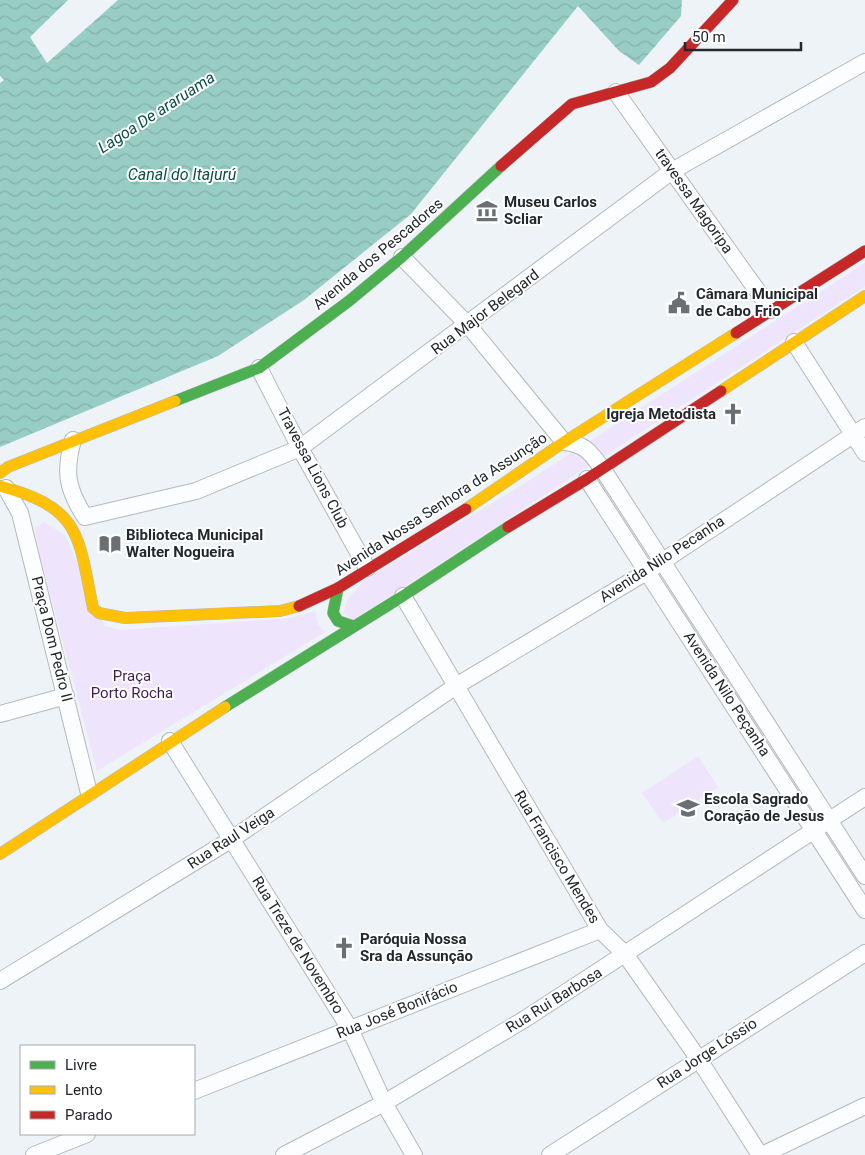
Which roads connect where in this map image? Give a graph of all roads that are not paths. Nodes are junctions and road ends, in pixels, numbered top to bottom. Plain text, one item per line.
1 (733, 0) edge
2 (865, 62) edge
3 (616, 92) junction
4 (672, 171) junction
5 (865, 251) edge
6 (402, 257) junction
7 (865, 296) edge
8 (771, 310) junction
9 (468, 325) junction
10 (794, 342) junction
11 (259, 368) junction
12 (859, 431) edge
13 (73, 440) junction
14 (564, 442) junction
15 (300, 448) junction
16 (865, 453) edge
17 (602, 468) junction
18 (587, 479) junction
19 (2, 482) edge
20 (85, 517) junction
21 (451, 519) junction
22 (464, 524) dead end
23 (474, 536) dead end
24 (472, 549) junction
25 (81, 550) junction
26 (663, 560) junction
27 (367, 568) junction
28 (648, 571) junction
29 (338, 588) junction
30 (403, 596) junction
31 (354, 626) junction
32 (456, 686) junction
33 (66, 696) junction
34 (0, 714) edge
35 (170, 741) junction
36 (89, 793) junction
37 (865, 797) edge
38 (829, 820) junction
39 (814, 830) junction
40 (232, 839) junction
41 (0, 854) edge
42 (865, 876) edge
43 (865, 910) edge
44 (600, 930) junction
45 (865, 953) edge
46 (625, 954) junction
47 (0, 981) edge
48 (350, 1029) junction
49 (698, 1058) junction
50 (195, 1091) edge
51 (384, 1103) junction
52 (865, 1106) edge
53 (84, 1135) edge
54 (34, 1155) edge
55 (284, 1155) edge
56 (414, 1155) edge
57 (550, 1155) edge
58 (761, 1155) edge

1 - 3 main road, Avenida dos Pescadores
2 - 4 street, Rua Major Belegard
3 - 4 street, travessa Magoripa
3 - 6 main road, Avenida dos Pescadores
4 - 8 street, travessa Magoripa
4 - 9 street, Rua Major Belegard
5 - 8 main road, Avenida Nossa Senhora da Assunção
6 - 9 street
6 - 11 main road, Avenida dos Pescadores
7 - 10 main road
8 - 14 main road, Avenida Nossa Senhora da Assunção
9 - 14 street
9 - 15 street, Rua Major Belegard
10 - 12 street
10 - 17 main road
11 - 13 main road, Avenida dos Pescadores
11 - 15 street, Travessa Lions Club
12 - 16 street
12 - 26 street, Avenida Nilo Pecanha
13 - 19 main road, Avenida dos Pescadores
13 - 20 street
14 - 17 street, Avenida Nilo Peçanha
14 - 21 main road, Avenida Nossa Senhora da Assunção
15 - 20 street, Rua Major Belegard
15 - 27 street, Travessa Lions Club
17 - 18 main road
17 - 26 street, Avenida Nilo Peçanha
18 - 24 main road
18 - 28 street, Avenida Nilo Peçanha
19 - 25 main road, Avenida Nossa Senhora da Assunção
19 - 33 street, Praça Dom Pedro II
20 - 25 street
21 - 22 main road
21 - 27 main road, Avenida Nossa Senhora da Assunção
23 - 24 main road
24 - 30 main road
25 - 29 main road, Avenida Nossa Senhora da Assunção
26 - 28 street, Avenida Nilo Pecanha
26 - 38 street, Avenida Nilo Peçanha
27 - 29 main road, Avenida Nossa Senhora da Assunção
28 - 32 street, Avenida Nilo Pecanha
28 - 39 street, Avenida Nilo Peçanha
29 - 31 main road
30 - 31 main road
30 - 32 street, Rua Francisco Mendes
31 - 35 main road
32 - 40 street, Rua Raul Veiga
32 - 44 street, Rua Francisco Mendes
33 - 34 street
33 - 36 street, Praça Dom Pedro II
35 - 36 main road
35 - 40 street, Rua Treze de Novembro
36 - 41 main road
37 - 38 street
38 - 39 street, Rua Rui Barbosa
38 - 42 street, Avenida Nilo Peçanha
39 - 43 street, Avenida Nilo Peçanha
39 - 46 street, Rua Rui Barbosa
40 - 47 street, Rua Raul Veiga
40 - 48 street, Rua Treze de Novembro
44 - 46 street, Rua Francisco Mendes
44 - 48 street, Rua José Bonifácio
45 - 49 street, Rua Jorge Lóssio
46 - 49 street, Rua Francisco Mendes
46 - 51 street, Rua Rui Barbosa
48 - 50 street, Rua José Bonifácio
48 - 51 street, Rua Treze de Novembro
49 - 57 street, Rua Jorge Lóssio
49 - 58 street, Rua Francisco Mendes
51 - 55 street, Rua Rui Barbosa
51 - 56 street, Rua Treze de Novembro
52 - 58 street
53 - 54 street

